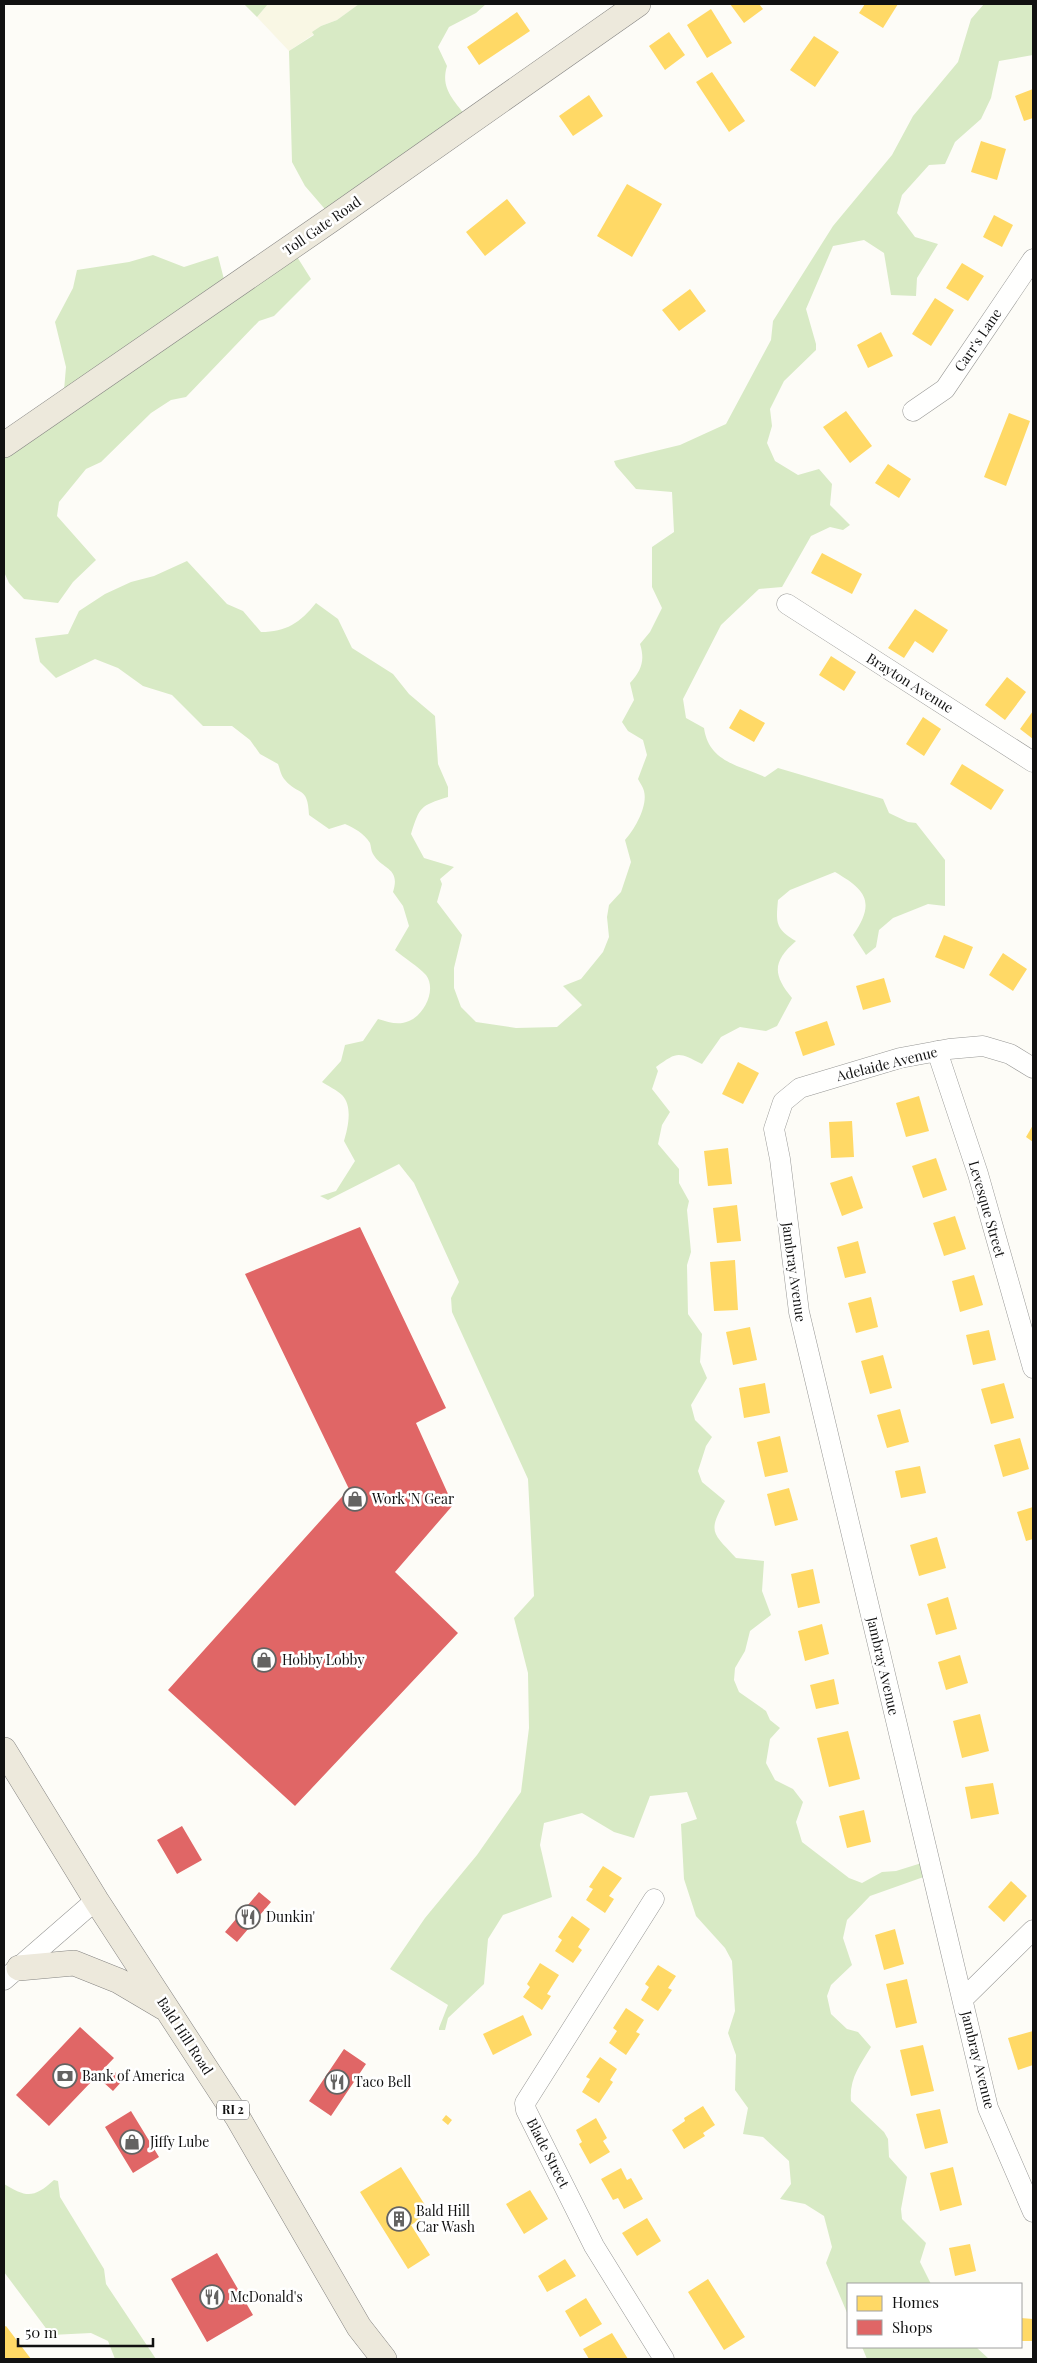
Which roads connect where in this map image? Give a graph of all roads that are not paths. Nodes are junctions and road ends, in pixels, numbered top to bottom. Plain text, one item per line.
1 (638, 4) edge
2 (1033, 259) edge
3 (913, 411) dead end
4 (4, 445) edge
5 (787, 604) dead end
6 (1033, 762) edge
7 (937, 1051) junction
8 (1033, 1068) edge
9 (778, 1112) joint
10 (1033, 1368) edge
11 (4, 1750) edge
12 (654, 1899) dead end
13 (96, 1900) junction
14 (1033, 1930) edge
15 (11, 1974) edge
16 (963, 1999) junction
17 (167, 2010) junction
18 (1033, 2212) edge
19 (359, 2327) junction
20 (370, 2359) edge
21 (384, 2359) edge
22 (664, 2359) edge

1 - 4 main road, Toll Gate Road
2 - 3 street, Carr's Lane
5 - 6 street, Brayton Avenue
7 - 8 street, Adelaide Avenue
7 - 9 street, Adelaide Avenue
7 - 10 street, Levesque Street
9 - 16 street, Jambray Avenue
11 - 13 main road, Bald Hill Road / RI 2
12 - 22 street, Blade Street
13 - 15 street
13 - 17 main road, Bald Hill Road / RI 2
14 - 16 street
15 - 17 main road
16 - 18 street, Jambray Avenue
17 - 19 main road, Bald Hill Road / RI 2
19 - 20 main road, Bald Hill Road / RI 2
19 - 21 main road, Bald Hill Road / RI 2

